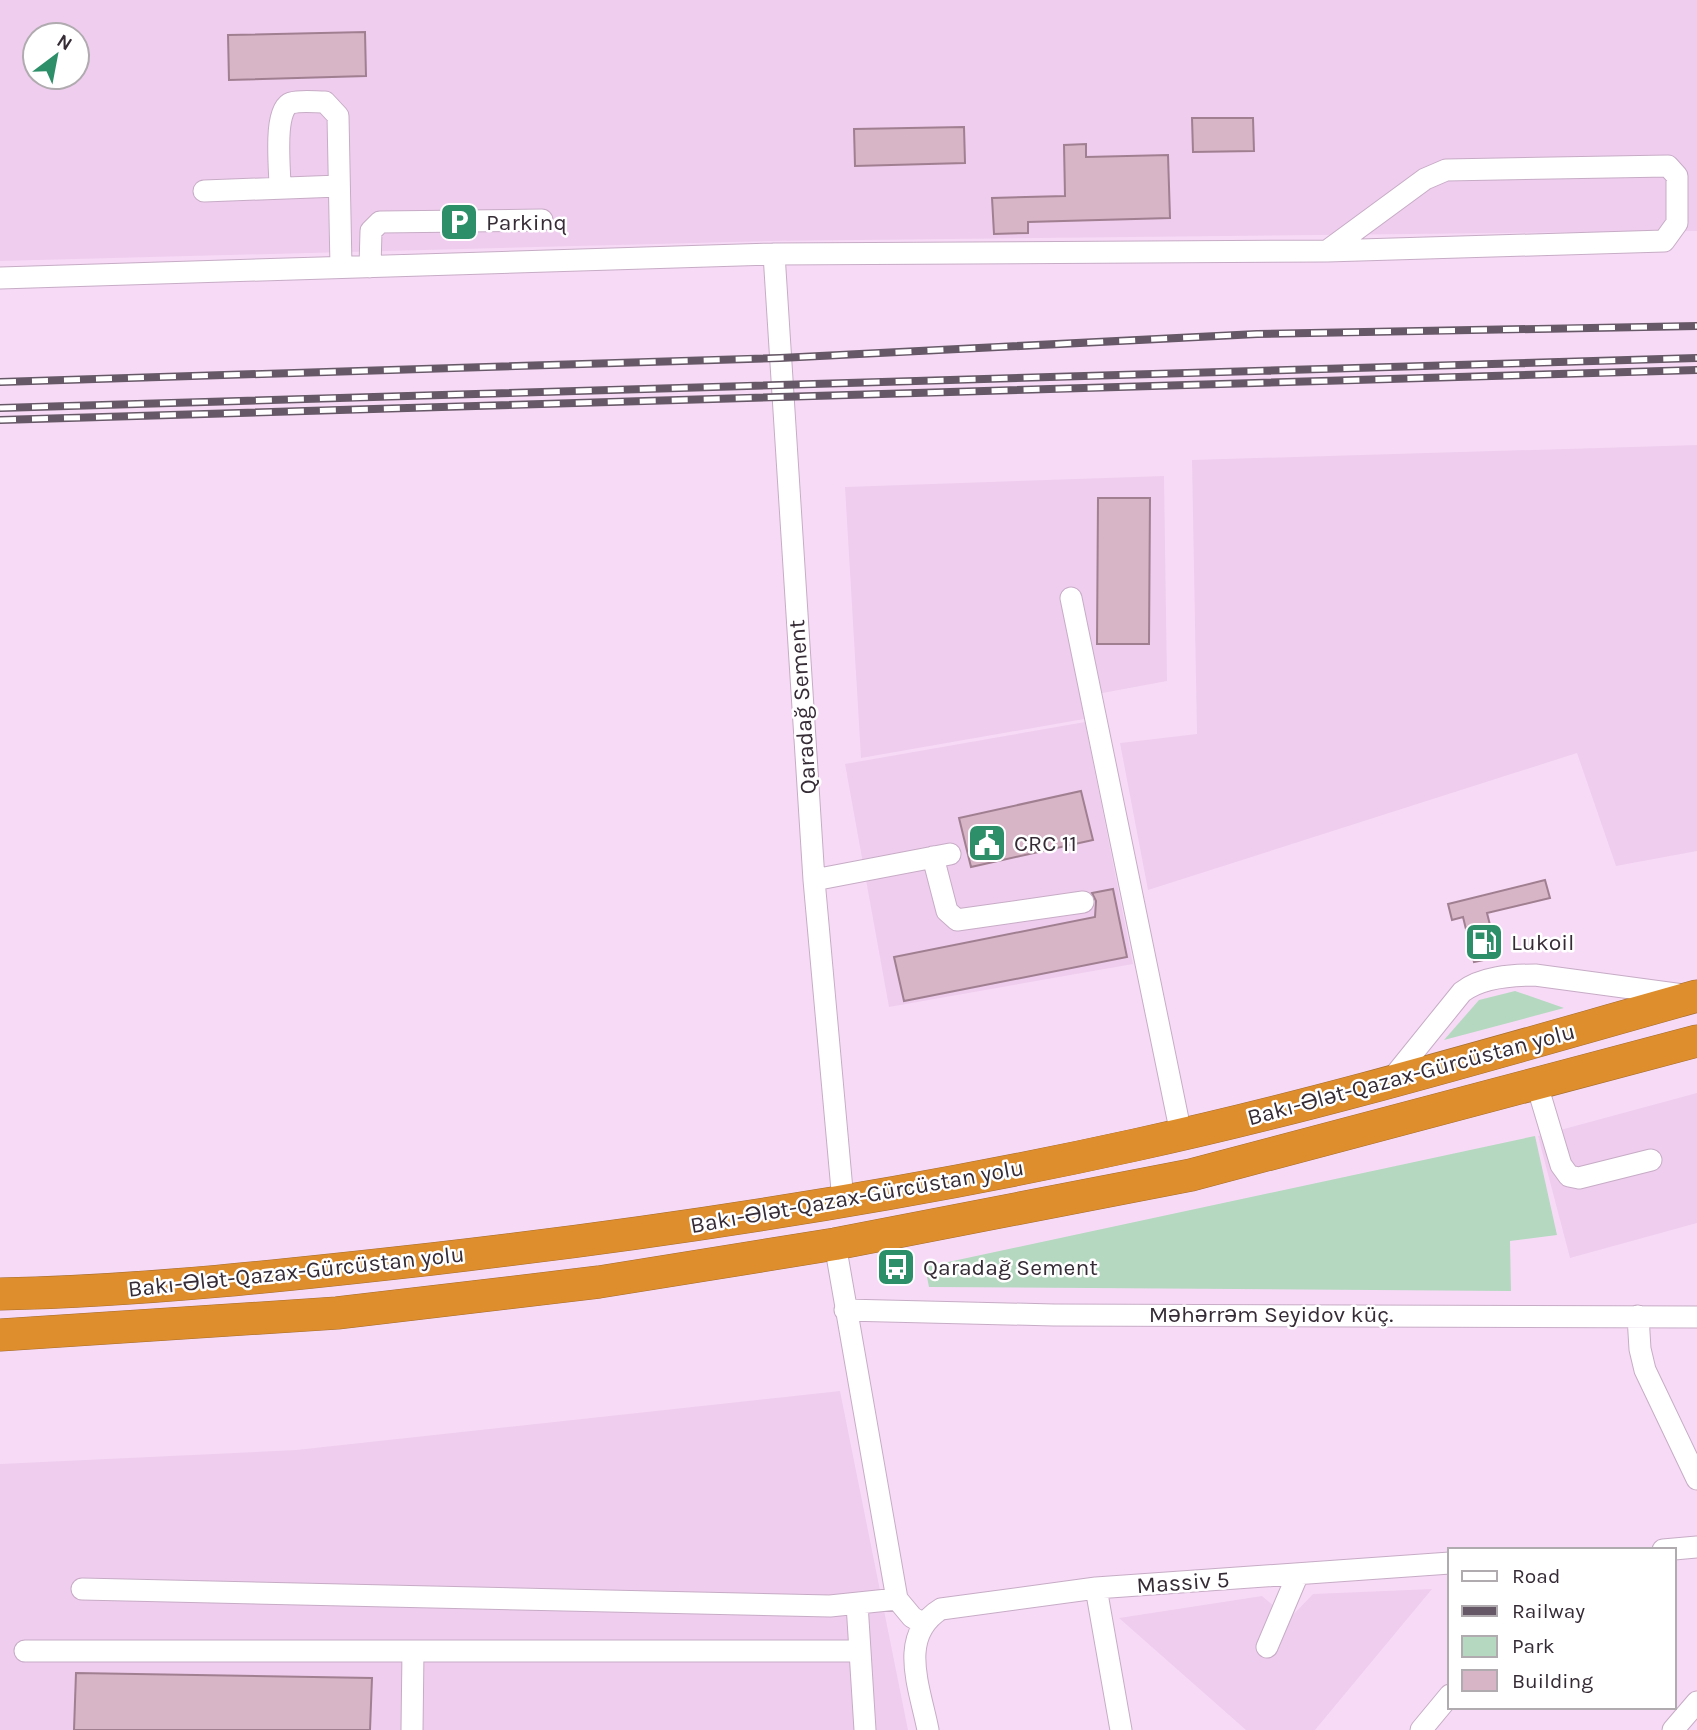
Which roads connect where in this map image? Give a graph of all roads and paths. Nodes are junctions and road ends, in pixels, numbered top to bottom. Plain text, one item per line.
1 (340, 186) junction
2 (280, 187) junction
3 (204, 191) dead end
4 (542, 220) dead end
5 (1327, 251) junction
6 (774, 254) junction
7 (341, 267) junction
8 (370, 267) junction
9 (0, 278) edge
10 (1071, 597) dead end
11 (814, 880) junction
12 (1083, 902) dead end
13 (1696, 996) edge
14 (1697, 1041) edge
15 (1391, 1080) junction
16 (1537, 1085) junction
17 (1181, 1135) junction
18 (1651, 1160) dead end
19 (843, 1201) junction
20 (835, 1244) junction
21 (0, 1294) edge
22 (845, 1311) junction
23 (1638, 1317) junction
24 (1697, 1317) edge
25 (0, 1335) edge
26 (1697, 1479) edge
27 (1697, 1547) edge
28 (1676, 1549) edge
29 (1448, 1563) edge
30 (1298, 1574) junction
31 (1097, 1587) junction
32 (82, 1589) dead end
33 (897, 1599) junction
34 (857, 1604) junction
35 (922, 1623) junction
36 (1267, 1647) dead end
37 (25, 1651) dead end
38 (413, 1651) junction
39 (860, 1651) junction
40 (1448, 1697) edge
41 (1697, 1702) edge
42 (412, 1730) edge
43 (865, 1730) edge
44 (928, 1730) edge
45 (1121, 1730) edge
46 (1421, 1730) edge
47 (1673, 1730) edge

1 - 2 street
1 - 2 street
1 - 7 street
2 - 3 street
4 - 8 street
5 - 5 street
5 - 6 street
6 - 8 street
6 - 11 street, Qaradağ Sement
7 - 8 street
7 - 9 street
10 - 17 street
11 - 12 street
11 - 19 street, Qaradağ Sement
13 - 15 highway, Bakı-Ələt-Qazax-Gürcüstan yolu
13 - 15 street
14 - 16 highway, Bakı-Ələt-Qazax-Gürcüstan yolu
15 - 17 highway, Bakı-Ələt-Qazax-Gürcüstan yolu
16 - 18 street
16 - 20 highway, Bakı-Ələt-Qazax-Gürcüstan yolu
17 - 19 highway, Bakı-Ələt-Qazax-Gürcüstan yolu
19 - 21 highway, Bakı-Ələt-Qazax-Gürcüstan yolu
20 - 22 street
20 - 25 highway, Bakı-Ələt-Qazax-Gürcüstan yolu
22 - 23 street, Məhərrəm Seyidov küç.
22 - 33 street
23 - 24 street, Məhərrəm Seyidov küç.
23 - 26 street
27 - 28 street
29 - 30 street, Massiv 5
30 - 31 street, Massiv 5
30 - 36 street
31 - 35 street, Massiv 5
31 - 45 street
32 - 34 street
33 - 34 street
33 - 35 street
34 - 39 street
35 - 44 street
37 - 38 street
38 - 39 street
38 - 42 street
39 - 43 street
40 - 46 street
41 - 47 street

